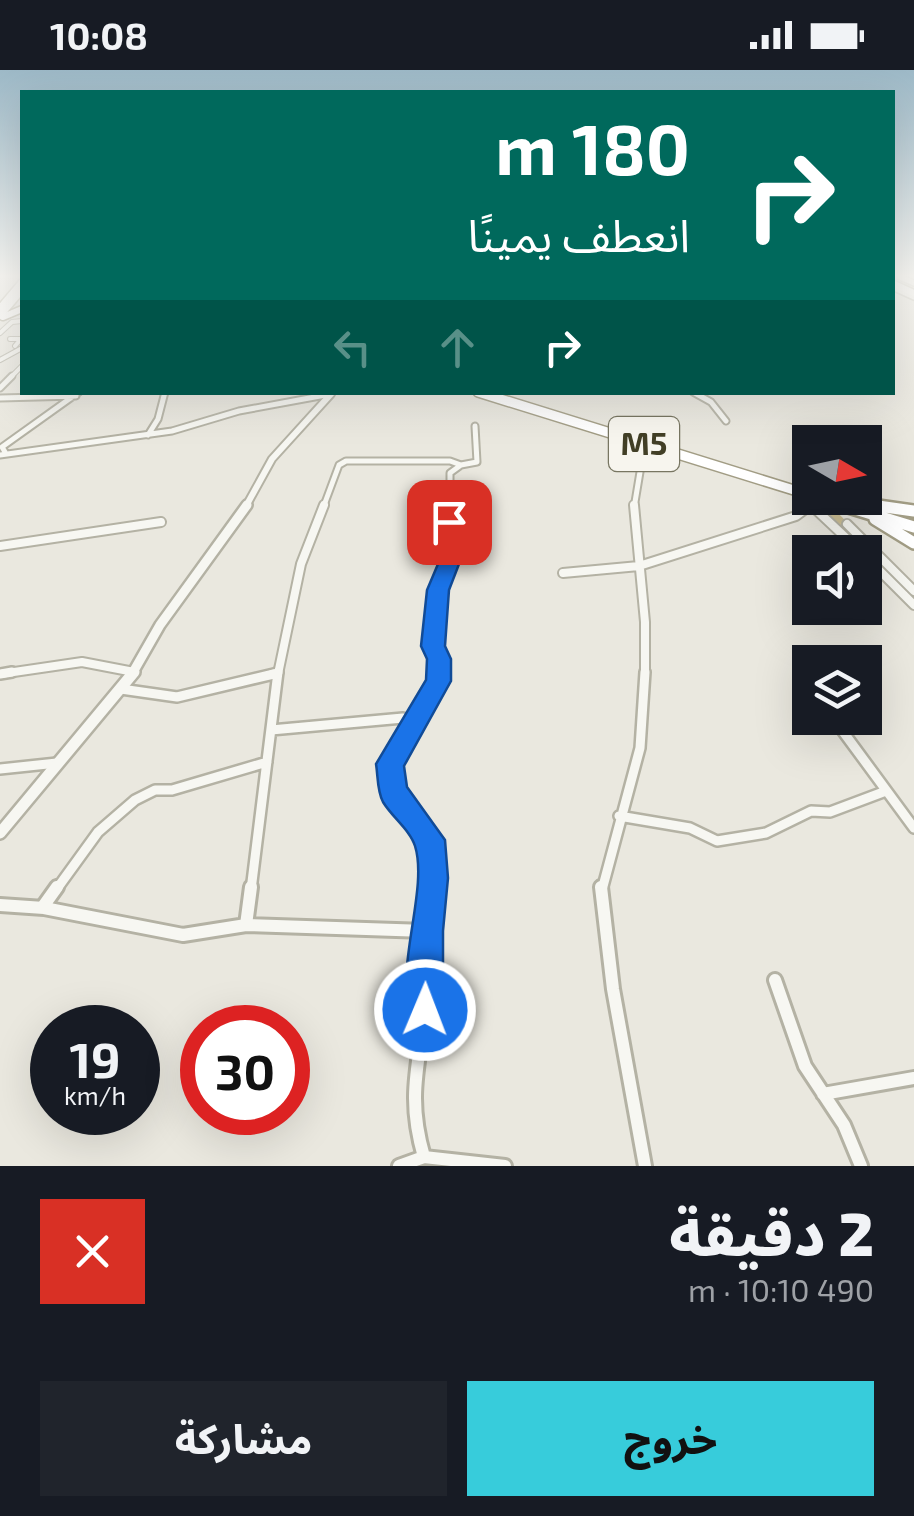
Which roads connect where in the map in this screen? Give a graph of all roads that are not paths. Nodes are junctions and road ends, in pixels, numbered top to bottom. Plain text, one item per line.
1 (10, 339) dead end
2 (20, 339) edge
3 (20, 348) edge
4 (0, 360) edge
5 (20, 368) edge
6 (0, 388) edge
7 (58, 395) edge
8 (76, 395) edge
9 (164, 395) edge
10 (326, 395) edge
11 (330, 395) edge
12 (488, 395) edge
13 (507, 395) edge
14 (698, 395) edge
15 (0, 398) edge
16 (726, 421) dead end
17 (475, 426) dead end
18 (148, 435) junction
19 (3, 453) edge
20 (461, 464) junction
21 (640, 472) dead end
22 (792, 485) edge
23 (792, 486) edge
24 (882, 508) edge
25 (914, 511) edge
26 (882, 512) edge
27 (876, 515) edge
28 (161, 522) dead end
29 (914, 523) edge
30 (847, 524) dead end
31 (843, 535) edge
32 (0, 546) edge
33 (914, 546) edge
34 (639, 566) junction
35 (563, 573) dead end
36 (882, 574) edge
37 (913, 588) edge
38 (899, 591) junction
39 (914, 605) edge
40 (134, 672) junction
41 (0, 674) edge
42 (278, 674) junction
43 (120, 688) junction
44 (412, 726) junction
45 (271, 730) junction
46 (846, 735) edge
47 (57, 762) junction
48 (267, 762) junction
49 (0, 768) edge
50 (886, 791) junction
51 (619, 816) junction
52 (914, 828) edge
53 (0, 833) edge
54 (0, 905) edge
55 (42, 908) junction
56 (246, 925) junction
57 (426, 931) junction
58 (775, 980) dead end
59 (914, 1078) edge
60 (824, 1094) junction
61 (424, 1157) junction
62 (399, 1166) edge
63 (505, 1166) edge
64 (645, 1166) edge
65 (861, 1166) edge

1 - 2 street
3 - 4 street
5 - 6 street
7 - 15 street
8 - 19 street
9 - 18 street
10 - 18 street
11 - 40 street
12 - 23 main road, M5
13 - 22 main road, M5
14 - 16 street
17 - 20 street
18 - 19 street
20 - 42 street
20 - 44 street
21 - 34 street
24 - 25 main road
26 - 29 main road
27 - 33 main road
28 - 32 street
30 - 37 street
31 - 34 street
34 - 35 street
34 - 51 street
36 - 38 street
37 - 38 street
38 - 39 street
40 - 41 street
40 - 43 street
42 - 43 street
42 - 45 street
43 - 47 street
44 - 45 street
44 - 57 street
45 - 48 street
46 - 50 street
47 - 49 street
47 - 53 street
48 - 55 street
48 - 56 street
50 - 51 street
50 - 52 street
51 - 64 street
54 - 55 street
55 - 56 street
56 - 57 street
57 - 61 street
58 - 60 street
59 - 60 street
60 - 65 street
61 - 62 street
61 - 63 street

